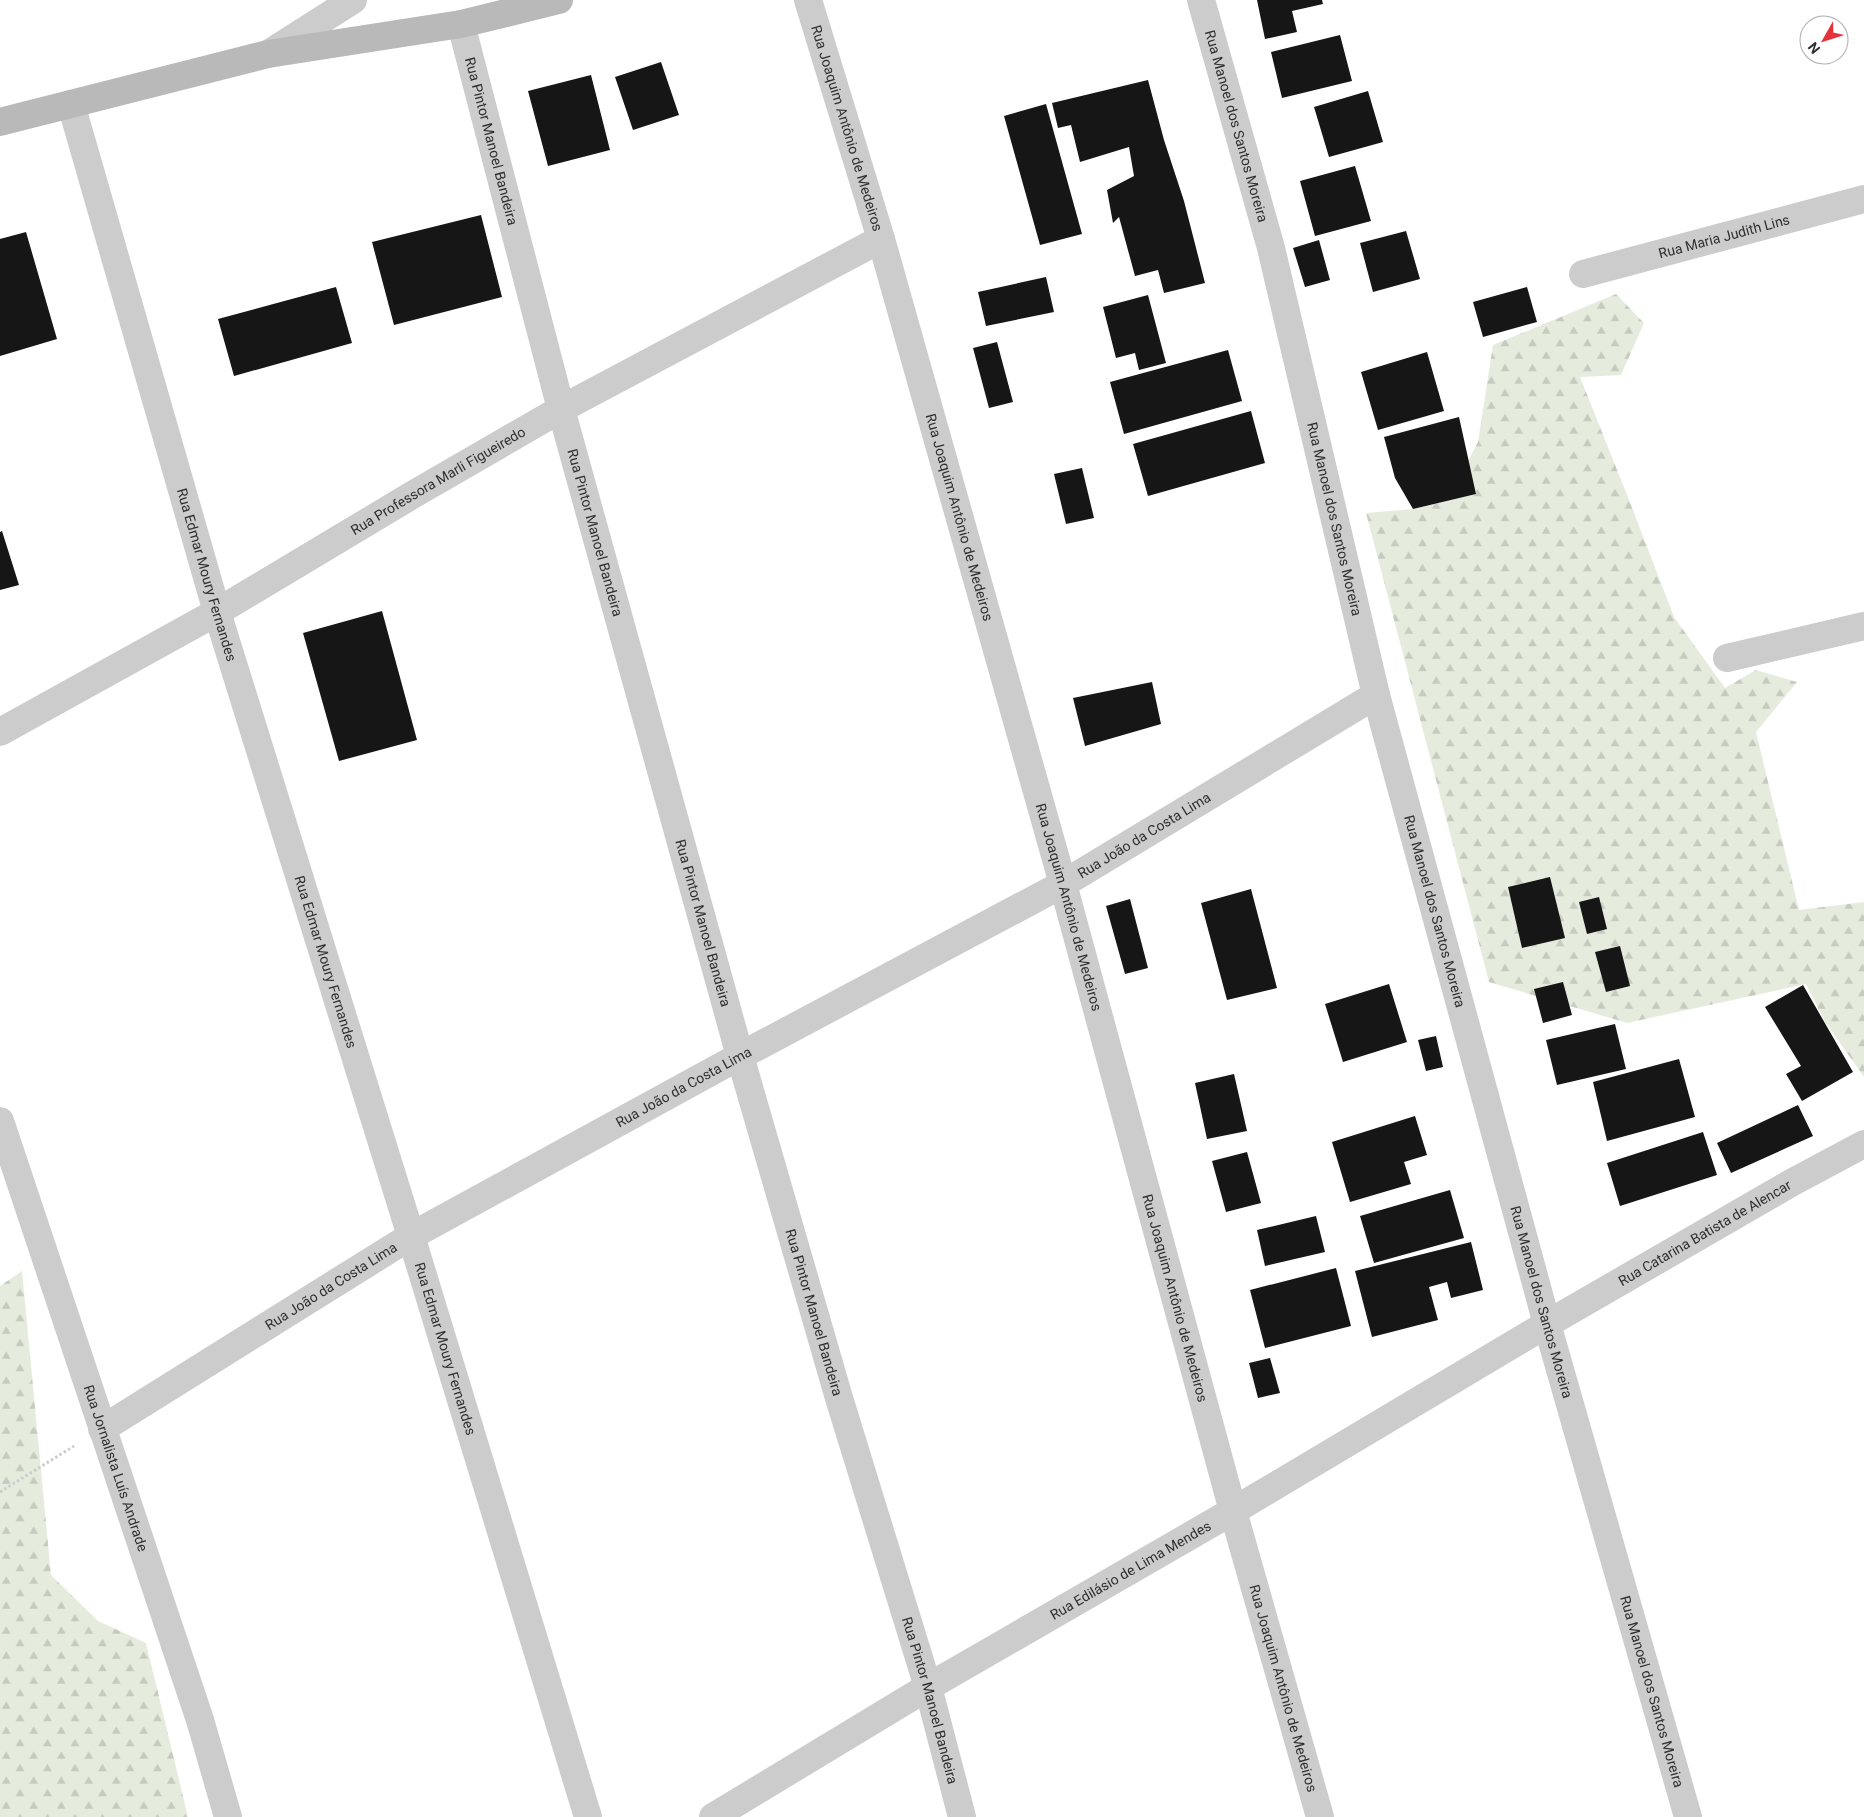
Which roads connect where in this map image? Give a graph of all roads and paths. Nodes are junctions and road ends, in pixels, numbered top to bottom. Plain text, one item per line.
1 (353, 0) edge
2 (559, 0) edge
3 (808, 0) edge
4 (1201, 0) edge
5 (461, 24) junction
6 (268, 54) junction
7 (71, 104) junction
8 (0, 122) edge
9 (1864, 199) edge
10 (881, 239) junction
11 (1584, 274) dead end
12 (561, 409) junction
13 (218, 612) junction
14 (1864, 626) edge
15 (1727, 658) dead end
16 (1376, 695) junction
17 (0, 732) edge
18 (1063, 884) junction
19 (740, 1056) junction
20 (0, 1121) edge
21 (1864, 1144) edge
22 (411, 1236) junction
23 (1547, 1324) junction
24 (102, 1429) junction
25 (0, 1492) edge
26 (1233, 1511) junction
27 (928, 1687) junction
28 (228, 1817) edge
29 (588, 1817) edge
30 (713, 1817) edge
31 (962, 1817) edge
32 (1320, 1817) edge
33 (1688, 1817) edge

1 - 6 street
2 - 5 main road
3 - 10 street, Rua Joaquim Antônio de Medeiros
4 - 16 street, Rua Manoel dos Santos Moreira
5 - 6 main road
5 - 12 street, Rua Pintor Manoel Bandeira
6 - 7 main road
7 - 8 main road
7 - 13 street, Rua Edmar Moury Fernandes
9 - 11 street, Rua Maria Judith Lins
10 - 12 street, Rua Professora Marli Figueiredo
10 - 18 street, Rua Joaquim Antônio de Medeiros
12 - 13 street, Rua Professora Marli Figueiredo
12 - 19 street, Rua Pintor Manoel Bandeira
13 - 17 street, Rua Professora Marli Figueiredo
13 - 22 street, Rua Edmar Moury Fernandes
14 - 15 street
16 - 18 street, Rua João da Costa Lima
16 - 23 street, Rua Manoel dos Santos Moreira
18 - 19 street, Rua João da Costa Lima
18 - 26 street, Rua Joaquim Antônio de Medeiros
19 - 22 street, Rua João da Costa Lima
19 - 27 street, Rua Pintor Manoel Bandeira
20 - 24 street, Rua Jornalista Luís Andrade
21 - 23 street, Rua Catarina Batista de Alencar
22 - 24 street, Rua João da Costa Lima
22 - 29 street, Rua Edmar Moury Fernandes
23 - 26 street, Rua Edilásio de Lima Mendes
23 - 33 street, Rua Manoel dos Santos Moreira
24 - 25 path
24 - 28 street, Rua Jornalista Luís Andrade
26 - 27 street, Rua Edilásio de Lima Mendes
26 - 32 street, Rua Joaquim Antônio de Medeiros
27 - 30 street, Rua Edilásio de Lima Mendes
27 - 31 street, Rua Pintor Manoel Bandeira

